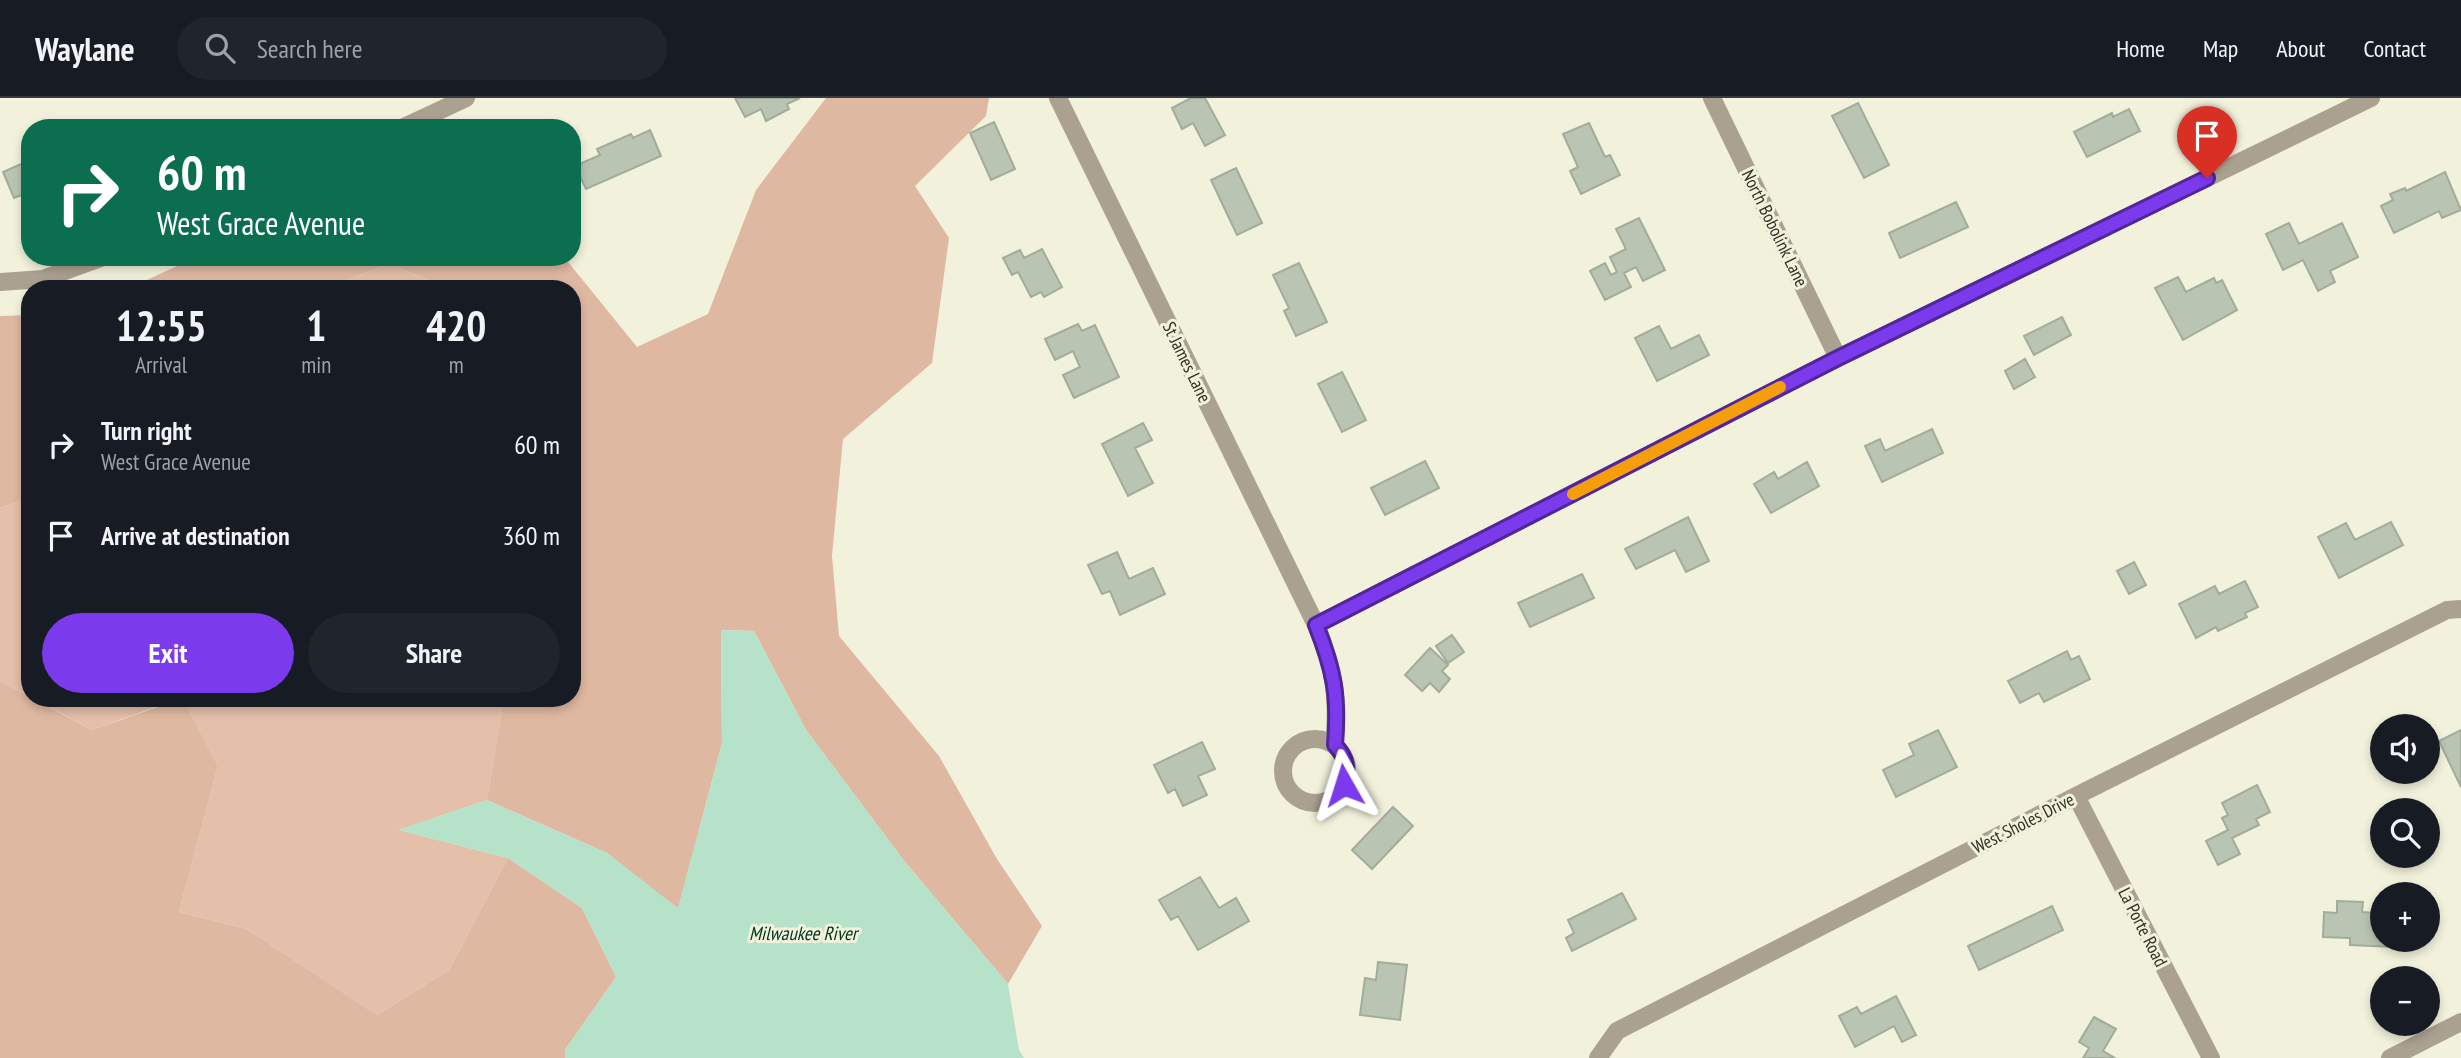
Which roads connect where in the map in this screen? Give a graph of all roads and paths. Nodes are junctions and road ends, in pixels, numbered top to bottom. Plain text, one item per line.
1 (466, 98) edge
2 (1058, 98) edge
3 (1712, 98) edge
4 (2371, 98) edge
5 (421, 119) edge
6 (78, 266) edge
7 (29, 280) edge
8 (21, 281) edge
9 (0, 282) edge
10 (1838, 358) junction
11 (2461, 609) edge
12 (1316, 625) junction
13 (1335, 745) dead end
14 (2076, 796) junction
15 (2461, 1022) edge
16 (1598, 1058) edge
17 (2211, 1058) edge
18 (2390, 1058) edge

1 - 5 street
2 - 12 street, St James Lane
3 - 10 street, North Bobolink Lane
4 - 10 street
6 - 7 street
8 - 9 street
10 - 12 street
11 - 14 street, West Sholes Drive
12 - 13 street, St James Lane
14 - 16 street, West Sholes Drive
14 - 17 street, La Porte Road
15 - 18 street

